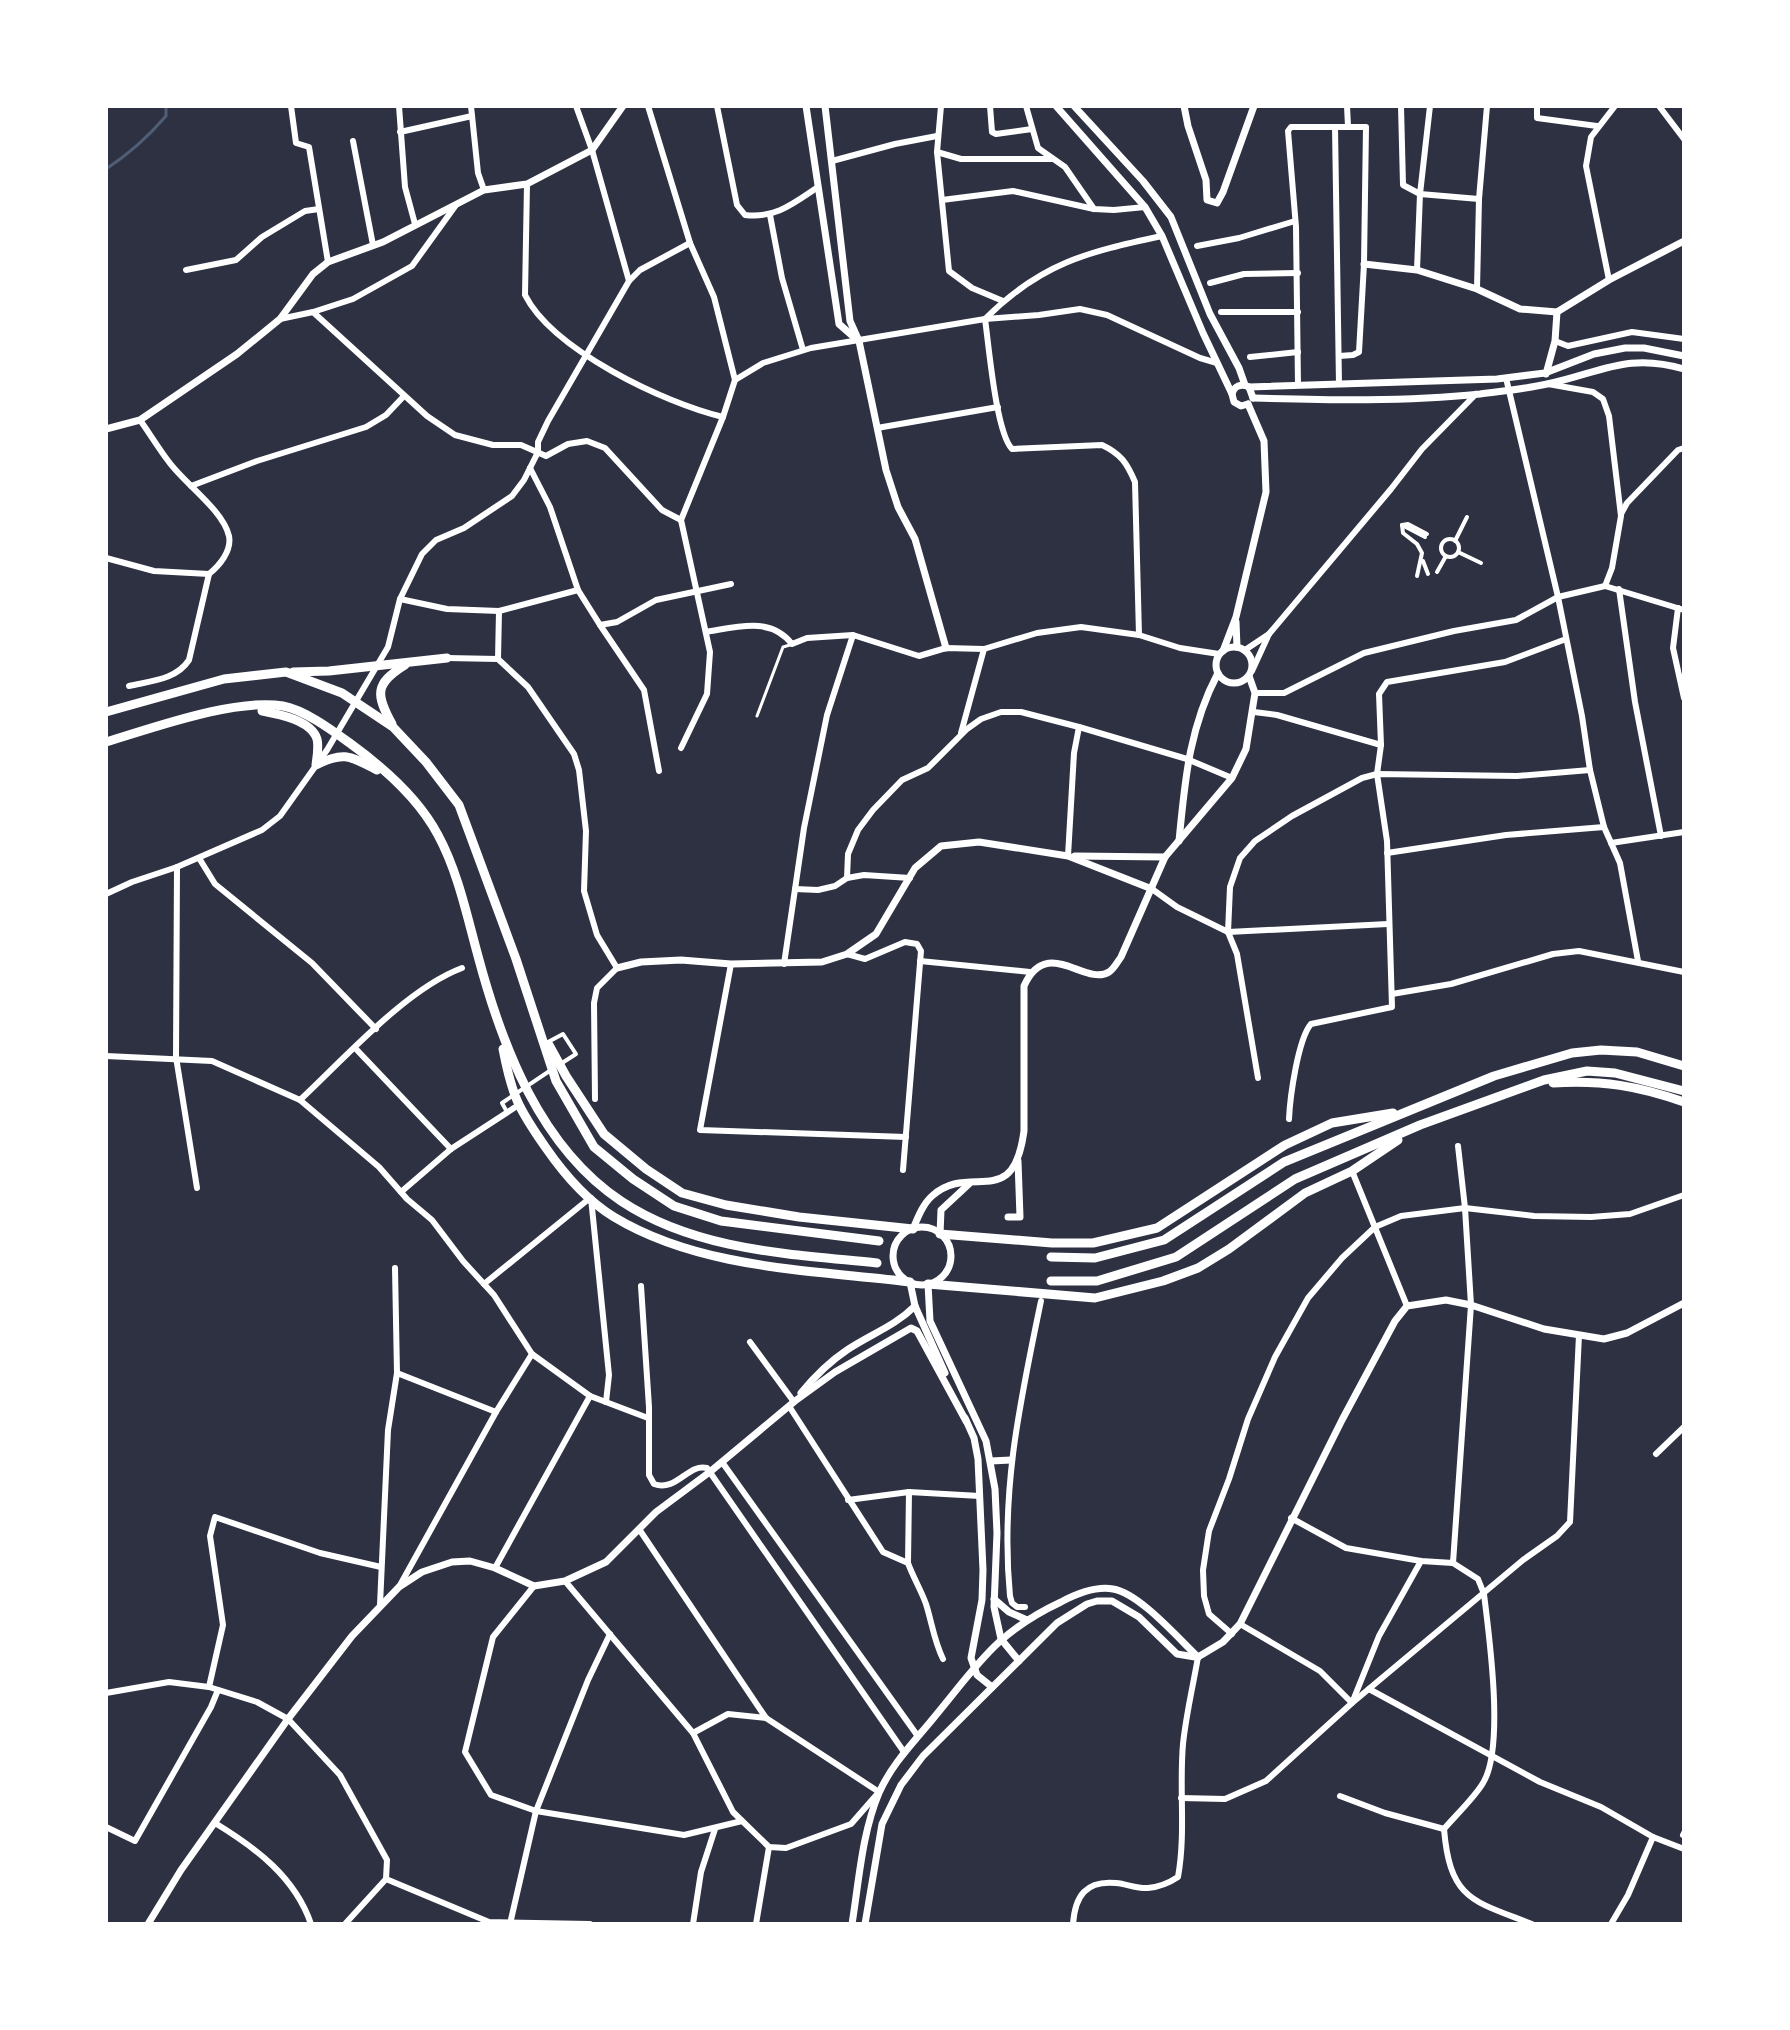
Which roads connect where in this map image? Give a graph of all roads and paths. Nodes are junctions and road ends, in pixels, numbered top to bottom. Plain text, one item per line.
1 (291, 106) edge
2 (399, 106) edge
3 (471, 106) edge
4 (576, 106) edge
5 (623, 106) edge
6 (648, 106) edge
7 (717, 106) edge
8 (806, 106) edge
9 (825, 106) edge
10 (941, 106) edge
11 (990, 106) edge
12 (1026, 106) edge
13 (1056, 106) edge
14 (1074, 106) edge
15 (1184, 106) edge
16 (1254, 106) edge
17 (1347, 106) edge
18 (1401, 106) edge
19 (1430, 106) edge
20 (1487, 106) edge
21 (1537, 106) edge
22 (1615, 106) edge
23 (1659, 106) edge
24 (472, 116) junction
25 (1348, 126) junction
26 (1597, 126) junction
27 (1335, 127) junction
28 (1032, 129) junction
29 (400, 132) junction
30 (937, 136) junction
31 (1684, 139) edge
32 (353, 141) dead end
33 (592, 150) junction
34 (937, 152) junction
35 (1053, 159) junction
36 (832, 161) junction
37 (527, 184) junction
38 (818, 187) junction
39 (484, 190) junction
40 (1420, 194) junction
41 (1479, 199) junction
42 (942, 200) junction
43 (456, 205) junction
44 (1145, 207) junction
45 (319, 209) junction
46 (1094, 209) junction
47 (770, 215) junction
48 (1295, 221) junction
49 (415, 224) junction
50 (1162, 236) junction
51 (1684, 241) edge
52 (690, 243) junction
53 (373, 245) junction
54 (1190, 246) junction
55 (328, 262) junction
56 (1364, 264) junction
57 (186, 270) dead end
58 (1417, 270) junction
59 (1298, 273) junction
60 (1609, 280) junction
61 (629, 281) junction
62 (1210, 283) dead end
63 (1477, 289) junction
64 (1003, 301) junction
65 (313, 312) junction
66 (1221, 312) dead end
67 (1298, 312) junction
68 (1557, 312) junction
69 (280, 319) junction
70 (985, 319) junction
71 (1684, 339) edge
72 (859, 341) junction
73 (1555, 341) junction
74 (803, 350) junction
75 (1298, 352) junction
76 (1339, 356) junction
77 (1684, 356) edge
78 (588, 357) junction
79 (1250, 357) dead end
80 (1217, 363) junction
81 (1684, 369) edge
82 (1545, 373) junction
83 (1506, 378) junction
84 (735, 380) junction
85 (1339, 384) junction
86 (1548, 384) junction
87 (1298, 385) junction
88 (1247, 386) junction
89 (1508, 390) junction
90 (1232, 394) junction
91 (1476, 394) junction
92 (404, 396) junction
93 (1251, 401) junction
94 (998, 407) junction
95 (723, 417) junction
96 (140, 420) junction
97 (877, 428) junction
98 (106, 429) edge
99 (1684, 448) edge
100 (538, 452) junction
101 (530, 468) junction
102 (191, 486) junction
103 (1621, 516) junction
104 (1467, 517) dead end
105 (681, 520) junction
106 (1425, 535) dead end
107 (1434, 540) dead end
108 (1455, 541) junction
109 (1443, 544) junction
110 (1458, 552) junction
111 (1446, 556) junction
112 (106, 558) edge
113 (1423, 559) junction
114 (1481, 563) dead end
115 (1437, 572) dead end
116 (209, 574) junction
117 (1428, 574) dead end
118 (1417, 576) dead end
119 (731, 584) dead end
120 (1605, 586) junction
121 (1619, 589) junction
122 (578, 590) junction
123 (694, 590) junction
124 (1558, 597) junction
125 (400, 599) junction
126 (1681, 609) edge
127 (499, 611) junction
128 (1236, 617) junction
129 (600, 625) junction
130 (706, 632) junction
131 (1269, 634) junction
132 (853, 635) junction
133 (1139, 635) junction
134 (1566, 639) junction
135 (792, 644) junction
136 (946, 648) junction
137 (984, 649) junction
138 (1241, 649) junction
139 (1221, 653) junction
140 (447, 658) joint
141 (498, 659) junction
142 (408, 663) junction
143 (286, 672) junction
144 (1218, 673) junction
145 (1250, 674) junction
146 (129, 686) dead end
147 (1255, 693) junction
148 (1684, 698) edge
149 (231, 707) junction
150 (106, 712) edge
151 (1254, 712) junction
152 (757, 716) dead end
153 (393, 727) junction
154 (1079, 727) junction
155 (960, 736) junction
156 (106, 742) edge
157 (1381, 745) junction
158 (681, 748) dead end
159 (1187, 759) junction
160 (316, 765) junction
161 (1590, 770) junction
162 (659, 771) dead end
163 (1377, 774) junction
164 (387, 775) junction
165 (1232, 778) junction
166 (1604, 827) junction
167 (1684, 832) edge
168 (1661, 836) junction
169 (1179, 841) junction
170 (1611, 843) junction
171 (1387, 853) junction
172 (1068, 856) junction
173 (1165, 857) junction
174 (199, 858) junction
175 (177, 867) junction
176 (847, 878) junction
177 (910, 878) junction
178 (795, 889) junction
179 (1152, 889) junction
180 (106, 894) edge
181 (1388, 924) junction
182 (1228, 932) junction
183 (847, 954) junction
184 (920, 961) junction
185 (1638, 961) junction
186 (731, 964) junction
187 (784, 964) junction
188 (462, 968) dead end
189 (617, 968) junction
190 (1030, 972) junction
191 (1684, 972) edge
192 (1392, 994) junction
193 (536, 1021) junction
194 (376, 1029) junction
195 (501, 1033) junction
196 (548, 1042) junction
197 (356, 1049) junction
198 (106, 1056) edge
199 (176, 1057) junction
200 (1684, 1063) edge
201 (1258, 1078) dead end
202 (1530, 1085) junction
203 (1684, 1091) edge
204 (595, 1099) dead end
205 (300, 1100) junction
206 (1684, 1102) edge
207 (517, 1106) junction
208 (1409, 1110) junction
209 (507, 1112) junction
210 (1289, 1119) dead end
211 (1420, 1125) junction
212 (906, 1137) junction
213 (1458, 1146) dead end
214 (451, 1149) junction
215 (1018, 1159) junction
216 (903, 1170) dead end
217 (1352, 1171) junction
218 (969, 1184) junction
219 (197, 1188) dead end
220 (401, 1192) junction
221 (1684, 1195) edge
222 (591, 1198) junction
223 (1465, 1208) junction
224 (1008, 1217) dead end
225 (1375, 1227) junction
226 (913, 1229) junction
227 (940, 1234) junction
228 (879, 1241) dead end
229 (1051, 1257) dead end
230 (877, 1263) dead end
231 (395, 1268) dead end
232 (1051, 1281) dead end
233 (910, 1282) junction
234 (484, 1284) junction
235 (928, 1284) junction
236 (641, 1286) dead end
237 (1041, 1301) dead end
238 (1684, 1303) edge
239 (1471, 1305) junction
240 (915, 1306) junction
241 (1407, 1306) junction
242 (1579, 1335) junction
243 (750, 1342) dead end
244 (532, 1354) junction
245 (397, 1373) junction
246 (590, 1396) junction
247 (606, 1402) junction
248 (793, 1403) junction
249 (496, 1412) junction
250 (648, 1418) junction
251 (966, 1421) junction
252 (1684, 1427) edge
253 (1656, 1454) dead end
254 (1011, 1460) junction
255 (991, 1461) junction
256 (722, 1462) junction
257 (711, 1471) junction
258 (909, 1492) junction
259 (980, 1496) junction
260 (848, 1500) junction
261 (1291, 1518) junction
262 (764, 1521) junction
263 (639, 1529) junction
264 (750, 1529) junction
265 (1421, 1561) junction
266 (908, 1563) junction
267 (1453, 1563) junction
268 (381, 1567) junction
269 (495, 1568) junction
270 (565, 1581) junction
271 (534, 1586) junction
272 (399, 1587) junction
273 (811, 1588) junction
274 (1484, 1594) junction
275 (798, 1598) junction
276 (994, 1599) junction
277 (380, 1605) junction
278 (1025, 1607) dead end
279 (1027, 1620) junction
280 (1240, 1624) junction
281 (610, 1634) junction
282 (1232, 1634) junction
283 (1001, 1639) junction
284 (1198, 1657) junction
285 (943, 1659) dead end
286 (1019, 1661) junction
287 (864, 1663) junction
288 (974, 1666) junction
289 (850, 1673) junction
290 (209, 1687) junction
291 (992, 1687) junction
292 (1369, 1689) junction
293 (218, 1690) junction
294 (106, 1693) edge
295 (1352, 1703) junction
296 (766, 1718) junction
297 (288, 1719) junction
298 (693, 1733) junction
299 (917, 1735) junction
300 (904, 1752) junction
301 (1492, 1757) junction
302 (879, 1792) junction
303 (1340, 1796) dead end
304 (1181, 1798) junction
305 (536, 1811) junction
306 (742, 1821) junction
307 (215, 1823) junction
308 (106, 1827) edge
309 (715, 1829) junction
310 (1444, 1829) junction
311 (1653, 1837) junction
312 (769, 1847) junction
313 (1684, 1849) edge
314 (386, 1879) junction
315 (511, 1923) edge
316 (148, 1924) edge
317 (311, 1924) edge
318 (345, 1924) edge
319 (590, 1924) edge
320 (693, 1924) edge
321 (756, 1924) edge
322 (852, 1924) edge
323 (865, 1924) edge
324 (1073, 1924) edge
325 (1532, 1924) edge
326 (1611, 1924) edge

1 - 45 street
2 - 29 street
3 - 24 street
4 - 33 street
5 - 33 street
6 - 52 street
7 - 47 street
8 - 38 street
9 - 36 street
10 - 30 street
11 - 28 street
12 - 28 street
13 - 44 street
14 - 54 street
15 - 16 street
17 - 25 street
18 - 40 street
19 - 40 street
20 - 41 street
21 - 26 street
22 - 26 street
23 - 31 street
24 - 29 street
24 - 39 street
25 - 27 street
25 - 56 street
26 - 60 street
27 - 48 street
27 - 76 street
28 - 35 street
29 - 49 street
30 - 34 street
30 - 36 street
32 - 53 street
33 - 37 street
33 - 61 street
34 - 35 street
34 - 42 street
35 - 46 street
36 - 72 street
37 - 39 street
37 - 78 street
38 - 47 street
38 - 72 street
39 - 43 street
40 - 41 street
40 - 58 street
41 - 63 street
42 - 46 street
42 - 64 street
43 - 49 street
43 - 65 street
44 - 46 street
44 - 50 street
45 - 55 street
45 - 57 street
47 - 74 street
48 - 54 street
48 - 59 street
49 - 53 street
50 - 64 street
50 - 80 street
51 - 60 street
52 - 61 street
52 - 84 street
53 - 55 street
54 - 88 street
55 - 69 street
56 - 58 street
56 - 76 street
58 - 63 street
59 - 62 street
59 - 67 street
60 - 68 street
61 - 78 street
63 - 68 street
64 - 70 street
65 - 69 street
65 - 92 street
66 - 67 street
67 - 75 street
68 - 73 street
69 - 96 street
70 - 72 street
70 - 80 street
70 - 94 street
71 - 73 street
72 - 74 street
72 - 97 street
73 - 82 street
74 - 84 street
75 - 79 street
75 - 87 street
76 - 85 street
77 - 82 street
78 - 95 street
78 - 100 street
80 - 90 street
81 - 86 street
82 - 83 street
82 - 86 street
83 - 85 street
83 - 89 street
84 - 95 street
85 - 87 street
86 - 89 street
86 - 103 street
87 - 88 street
88 - 90 street
88 - 93 street
89 - 91 street
89 - 124 street
90 - 93 street
91 - 93 street
91 - 131 street
92 - 100 street
92 - 102 street
93 - 128 street
94 - 97 street
94 - 133 street
95 - 105 street
96 - 98 street
96 - 102 street
97 - 136 street
99 - 103 street
100 - 101 street
100 - 105 street
101 - 122 street
101 - 125 street
102 - 116 street
103 - 120 street
104 - 108 street
105 - 123 street
106 - 113 street
107 - 109 street
108 - 109 street
108 - 110 street
109 - 111 street
110 - 111 street
110 - 114 street
111 - 115 street
112 - 116 street
113 - 117 street
113 - 118 street
116 - 146 street
119 - 123 street
120 - 121 street
120 - 124 street
121 - 126 street
121 - 168 street
122 - 127 street
122 - 129 street
123 - 129 street
123 - 130 street
124 - 134 street
124 - 147 street
125 - 127 street
125 - 160 street
126 - 148 street
127 - 141 street
128 - 138 street
128 - 139 street
129 - 162 street
130 - 135 street
130 - 158 street
131 - 138 street
131 - 145 street
132 - 135 street
132 - 136 street
132 - 178 street
133 - 137 street
133 - 139 street
134 - 157 street
134 - 161 street
135 - 152 lane
136 - 137 street
137 - 155 street
138 - 139 street
138 - 145 street
139 - 144 street
140 - 141 street
140 - 142 main road
141 - 189 street
142 - 143 main road
142 - 153 main road
143 - 150 main road
143 - 153 main road
144 - 145 street
144 - 159 street
145 - 147 street
147 - 151 street
149 - 156 main road
149 - 160 main road
149 - 164 main road
151 - 157 street
151 - 165 street
153 - 193 main road
154 - 155 street
154 - 159 street
154 - 172 street
155 - 176 street
157 - 163 street
159 - 165 street
159 - 169 street
160 - 164 main road
160 - 174 street
161 - 163 street
161 - 166 street
163 - 171 street
163 - 182 street
164 - 195 main road
165 - 169 street
166 - 170 street
166 - 171 street
167 - 168 street
168 - 170 street
169 - 173 street
170 - 185 street
171 - 181 street
172 - 173 street
172 - 177 street
172 - 179 street
173 - 179 street
174 - 175 street
174 - 194 street
175 - 180 street
175 - 199 street
176 - 177 street
176 - 178 street
177 - 183 street
178 - 187 street
179 - 182 street
179 - 190 street
181 - 182 street
181 - 192 street
182 - 201 street
183 - 184 street
183 - 187 street
184 - 190 street
184 - 212 street
185 - 191 street
185 - 192 street
186 - 187 street
186 - 189 street
186 - 212 street
188 - 194 street
189 - 204 street
190 - 215 street
192 - 210 street
193 - 196 main road
193 - 228 main road
194 - 197 street
195 - 207 main road
195 - 230 main road
196 - 209 street
196 - 226 main road
197 - 205 street
197 - 214 street
198 - 199 street
199 - 205 street
199 - 219 street
200 - 208 main road
202 - 203 main road
202 - 206 main road
202 - 211 main road
205 - 220 street
207 - 209 street
207 - 222 main road
208 - 227 main road
208 - 229 main road
209 - 214 street
211 - 217 main road
211 - 232 main road
212 - 216 street
213 - 223 street
214 - 220 street
215 - 218 street
215 - 224 street
217 - 225 street
217 - 235 main road
218 - 226 street
218 - 227 street
220 - 234 street
221 - 223 street
222 - 233 main road
222 - 234 street
222 - 247 street
223 - 225 street
223 - 239 street
225 - 241 street
225 - 282 street
226 - 227 street
226 - 233 street
227 - 235 street
231 - 245 street
233 - 235 street
233 - 240 street
234 - 244 street
235 - 255 street
236 - 250 street
237 - 254 street
238 - 242 street
239 - 241 street
239 - 242 street
239 - 267 street
240 - 248 street
240 - 251 street
241 - 261 street
242 - 274 street
243 - 248 street
244 - 246 street
244 - 249 street
245 - 249 street
245 - 268 street
246 - 247 street
246 - 269 street
247 - 250 street
248 - 251 street
248 - 256 street
248 - 260 street
249 - 272 street
250 - 257 street
251 - 259 street
252 - 253 street
254 - 255 street
254 - 278 street
255 - 276 street
256 - 257 street
256 - 262 street
257 - 263 street
257 - 264 street
258 - 259 street
258 - 260 street
258 - 266 street
259 - 288 street
260 - 266 street
261 - 265 street
261 - 280 street
262 - 264 street
262 - 273 street
263 - 270 street
263 - 296 street
264 - 275 street
265 - 267 street
265 - 295 street
266 - 285 street
267 - 274 street
268 - 277 street
268 - 290 street
269 - 271 street
269 - 272 street
270 - 271 street
270 - 281 street
271 - 305 street
272 - 277 street
273 - 275 street
273 - 287 street
274 - 292 street
274 - 301 street
275 - 289 street
276 - 279 street
276 - 283 street
277 - 297 street
279 - 283 street
279 - 284 street
280 - 282 street
280 - 295 street
281 - 298 street
281 - 305 street
282 - 284 street
283 - 286 street
283 - 288 street
284 - 286 street
284 - 304 street
286 - 291 street
287 - 289 street
287 - 299 street
288 - 291 street
288 - 299 street
289 - 300 street
290 - 293 street
290 - 294 street
291 - 323 street
292 - 295 street
292 - 301 street
293 - 297 street
293 - 308 street
295 - 304 street
296 - 298 street
296 - 302 street
297 - 307 street
297 - 314 street
298 - 306 street
299 - 300 street
300 - 302 street
301 - 310 street
301 - 311 street
302 - 312 street
302 - 322 street
303 - 310 street
304 - 324 street
305 - 309 street
305 - 315 street
306 - 309 street
306 - 312 street
307 - 316 street
307 - 317 street
309 - 320 street
310 - 325 street
311 - 313 street
311 - 326 street
312 - 321 street
314 - 315 street
314 - 318 street
315 - 319 street

